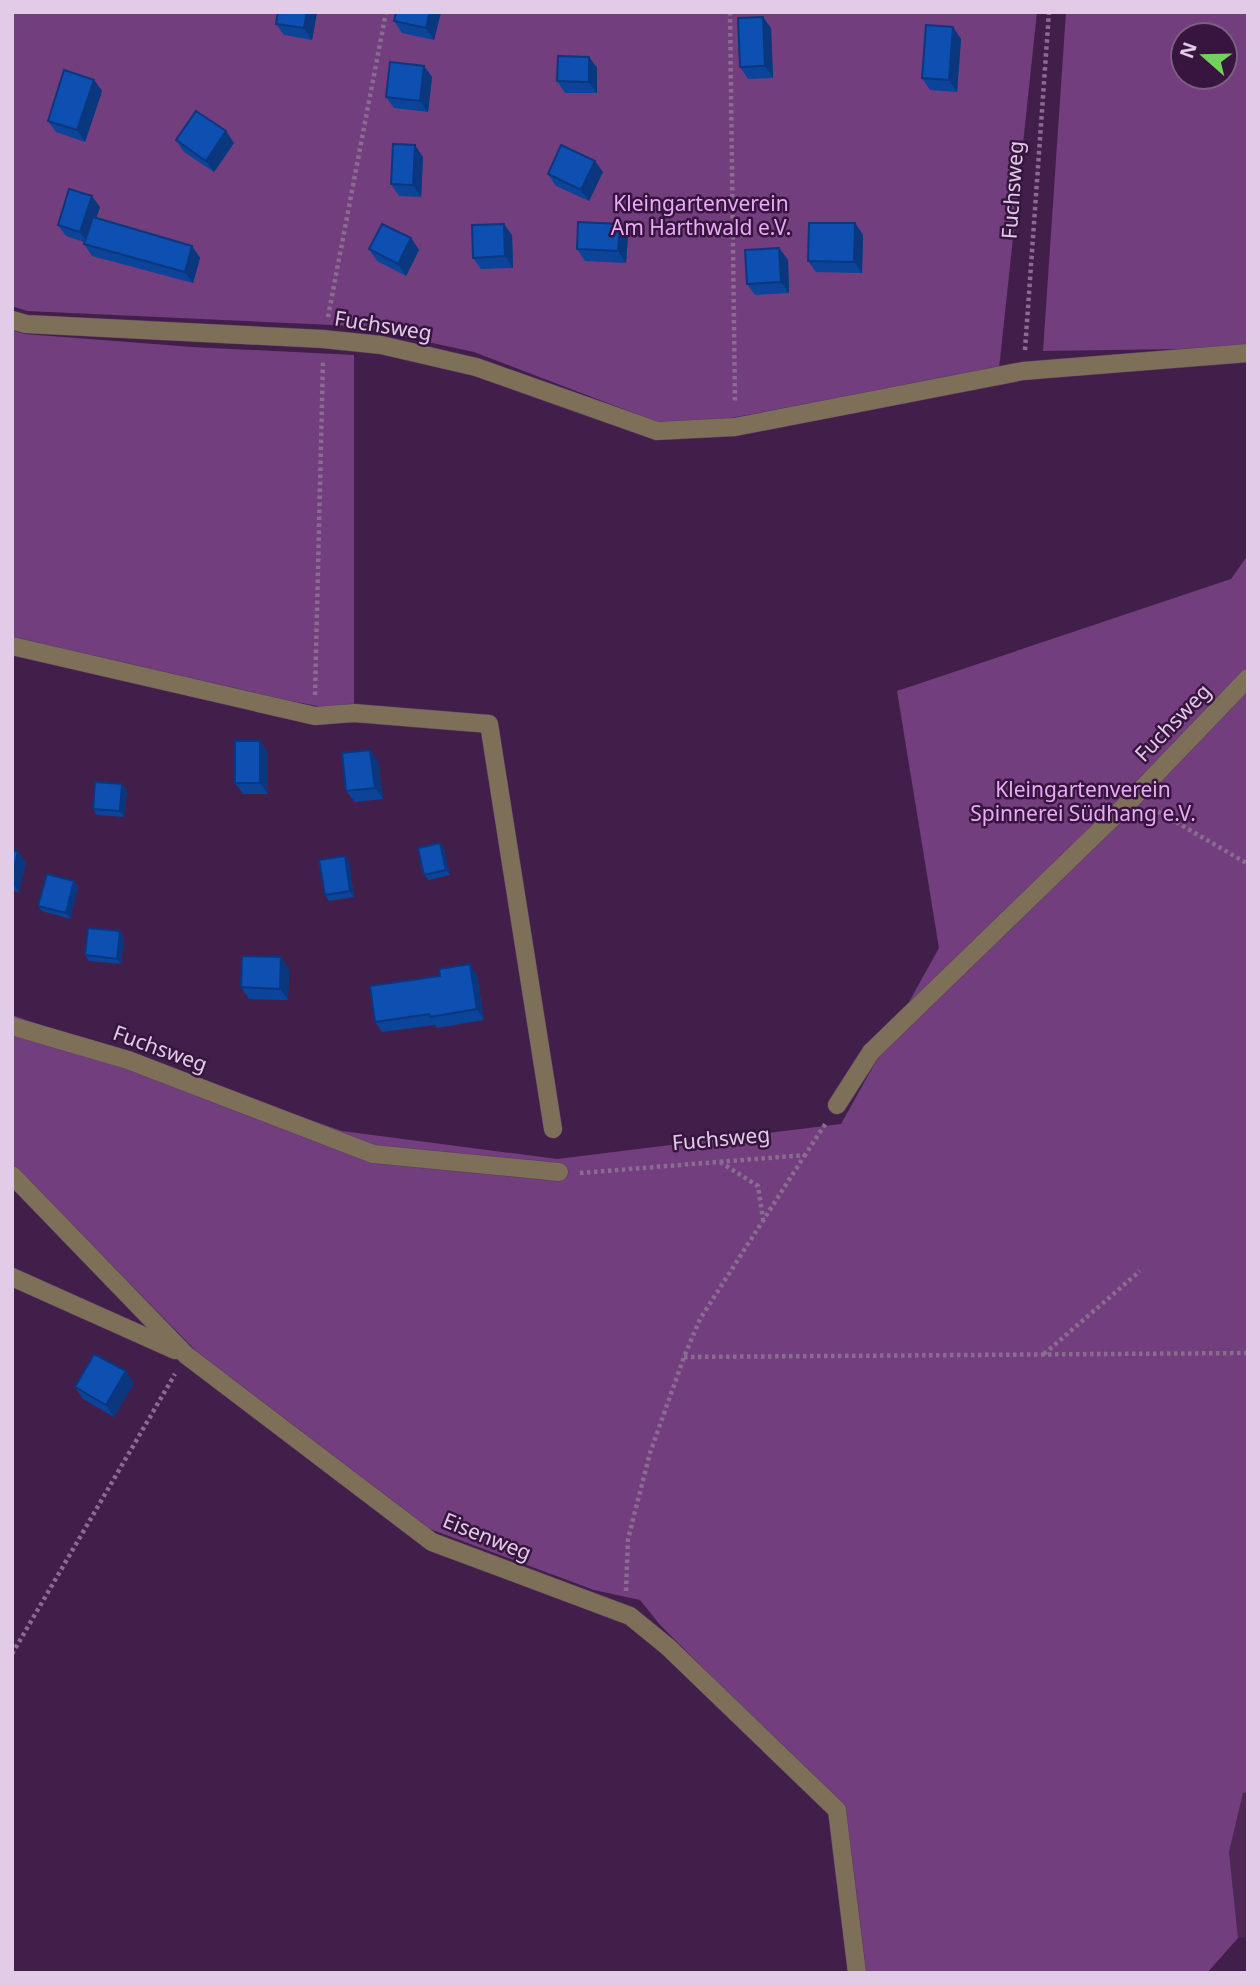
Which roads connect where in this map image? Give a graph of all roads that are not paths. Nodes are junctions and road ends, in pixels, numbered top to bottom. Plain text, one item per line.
1 (12, 320) edge
2 (1248, 353) edge
3 (12, 646) edge
4 (1248, 678) edge
5 (12, 1026) edge
6 (837, 1105) road end
7 (553, 1129) dead end
8 (559, 1172) road end
9 (12, 1175) edge
10 (12, 1277) edge
11 (186, 1355) junction
12 (857, 1973) edge

1 - 2 street, Fuchsweg
3 - 7 street
4 - 6 street, Fuchsweg
5 - 8 street, Fuchsweg
9 - 11 street, Eisenweg
10 - 11 street
11 - 12 street, Eisenweg

